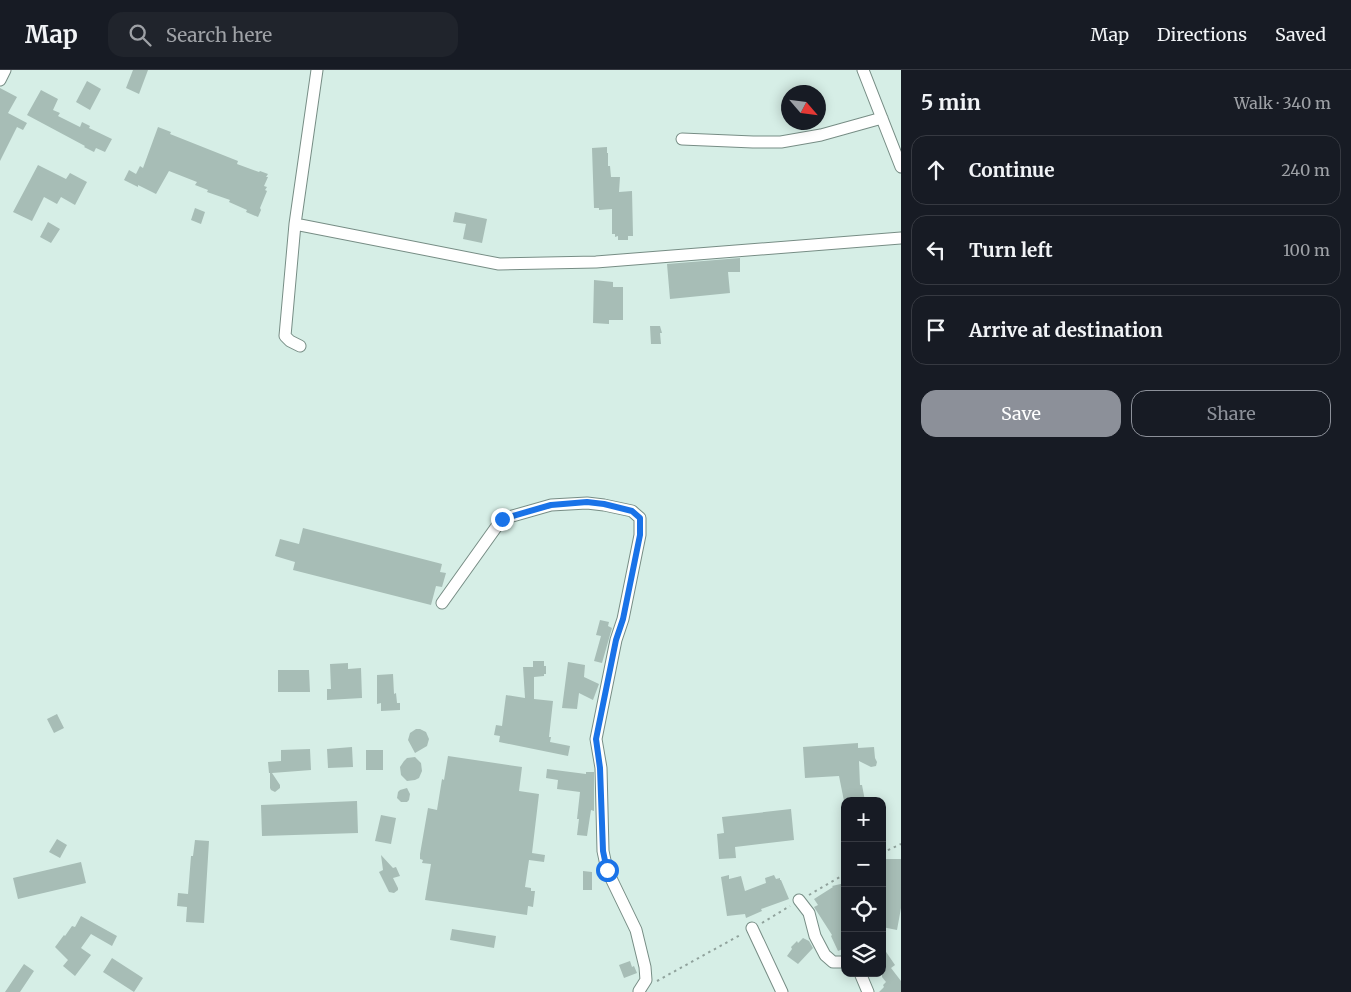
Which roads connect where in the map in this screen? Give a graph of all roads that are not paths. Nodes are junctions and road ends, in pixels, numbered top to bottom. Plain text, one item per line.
1 (5, 70) edge
2 (317, 70) edge
3 (862, 70) edge
4 (0, 80) edge
5 (882, 118) junction
6 (682, 139) dead end
7 (901, 167) edge
8 (295, 224) junction
9 (901, 238) edge
10 (300, 346) dead end
11 (442, 604) dead end
12 (799, 900) road end
13 (752, 928) road end
14 (841, 962) edge
15 (862, 977) edge
16 (639, 991) edge
17 (782, 992) edge
18 (868, 992) edge

1 - 4 street
2 - 8 street
3 - 5 street
5 - 6 street
5 - 7 street
8 - 9 street
8 - 10 street
11 - 16 street
12 - 14 street
13 - 17 street
15 - 18 street

